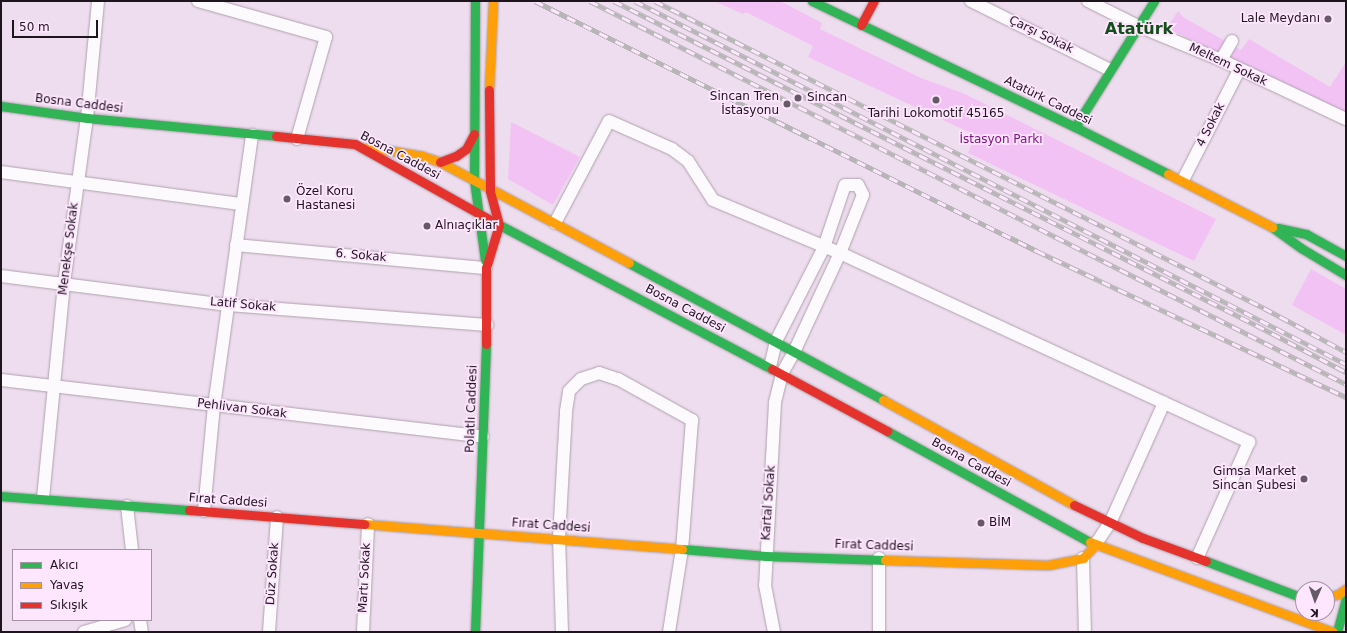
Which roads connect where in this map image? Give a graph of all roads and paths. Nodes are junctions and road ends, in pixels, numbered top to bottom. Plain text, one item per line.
1 (98, 1) edge
2 (198, 1) edge
3 (475, 1) edge
4 (493, 1) edge
5 (812, 1) edge
6 (874, 1) edge
7 (971, 1) edge
8 (1088, 1) edge
9 (1154, 1) edge
10 (861, 24) junction
11 (1138, 26) junction
12 (1232, 41) dead end
13 (1221, 60) junction
14 (1110, 70) junction
15 (1239, 70) junction
16 (1, 106) edge
17 (87, 118) junction
18 (1346, 119) edge
19 (1075, 127) junction
20 (474, 134) junction
21 (252, 135) junction
22 (297, 139) junction
23 (355, 144) junction
24 (440, 162) junction
25 (1, 172) edge
26 (474, 180) junction
27 (1183, 180) junction
28 (78, 183) junction
29 (490, 191) junction
30 (242, 204) junction
31 (480, 213) junction
32 (555, 222) junction
33 (499, 225) junction
34 (1272, 227) junction
35 (236, 245) junction
36 (824, 247) junction
37 (840, 252) junction
38 (1346, 256) edge
39 (486, 268) junction
40 (1346, 275) edge
41 (1, 276) edge
42 (64, 283) junction
43 (228, 305) junction
44 (487, 325) junction
45 (776, 341) junction
46 (794, 352) junction
47 (770, 367) junction
48 (782, 374) junction
49 (1, 380) edge
50 (53, 387) junction
51 (1164, 403) junction
52 (214, 406) junction
53 (483, 438) junction
54 (1, 496) edge
55 (43, 498) junction
56 (126, 506) junction
57 (204, 512) junction
58 (277, 517) junction
59 (1110, 523) junction
60 (368, 524) junction
61 (479, 533) junction
62 (558, 538) junction
63 (1095, 546) junction
64 (132, 549) edge
65 (682, 549) junction
66 (766, 556) junction
67 (879, 558) junction
68 (1083, 558) junction
69 (1197, 558) junction
70 (1346, 589) edge
71 (1295, 595) edge
72 (1335, 595) edge
73 (1346, 599) edge
74 (1344, 613) edge
75 (122, 621) edge
76 (140, 621) edge
77 (84, 632) edge
78 (142, 632) edge
79 (269, 632) edge
80 (363, 632) edge
81 (475, 632) edge
82 (562, 632) edge
83 (669, 632) edge
84 (774, 632) edge
85 (879, 632) edge
86 (1085, 632) edge
87 (1333, 632) edge
88 (1337, 632) edge

1 - 17 street, Menekşe Sokak
2 - 22 street
3 - 20 street
4 - 29 street
5 - 10 street, Atatürk Caddesi
6 - 10 street
7 - 14 street, Çarşı Sokak
8 - 11 street, Meltem Sokak
9 - 11 street
10 - 19 street, Atatürk Caddesi
11 - 13 street, Meltem Sokak
11 - 14 street
12 - 13 street
13 - 15 street, Meltem Sokak
14 - 19 street
15 - 18 street, Meltem Sokak
15 - 27 street, 4 Sokak
16 - 17 street, Bosna Caddesi
17 - 21 street, Bosna Caddesi
17 - 28 street, Menekşe Sokak
19 - 27 street, Atatürk Caddesi
20 - 24 street
20 - 26 street
21 - 22 street, Bosna Caddesi
21 - 30 street
22 - 23 street, Bosna Caddesi
23 - 24 street, Bosna Caddesi
23 - 31 street, Bosna Caddesi
24 - 26 street, Bosna Caddesi
25 - 28 street
26 - 29 street, Bosna Caddesi
26 - 31 street
27 - 34 street, Atatürk Caddesi
28 - 30 street
28 - 42 street, Menekşe Sokak
29 - 32 street, Bosna Caddesi
29 - 33 street
30 - 35 street
31 - 33 street, Bosna Caddesi
31 - 39 street
32 - 36 street
32 - 45 street, Bosna Caddesi
33 - 39 street, Polatlı Caddesi
33 - 47 street, Bosna Caddesi
34 - 38 street
34 - 40 street
35 - 39 street, 6. Sokak
35 - 43 street
36 - 37 street
36 - 37 street, Kartal Sokak
36 - 45 street
37 - 46 street, Kartal Sokak
37 - 51 street
39 - 44 street, Polatlı Caddesi
41 - 42 street, Latif Sokak
42 - 43 street, Latif Sokak
42 - 50 street, Menekşe Sokak
43 - 44 street, Latif Sokak
43 - 52 street
44 - 53 street, Polatlı Caddesi
45 - 46 street, Bosna Caddesi
45 - 47 street
46 - 48 street, Kartal Sokak
46 - 59 street, Bosna Caddesi
47 - 48 street, Bosna Caddesi
48 - 63 street, Bosna Caddesi
48 - 66 street, Kartal Sokak
49 - 50 street, Pehlivan Sokak
50 - 52 street, Pehlivan Sokak
50 - 55 street, Menekşe Sokak
51 - 59 street
51 - 69 street
52 - 53 street, Pehlivan Sokak
52 - 57 street
53 - 61 street, Polatlı Caddesi
54 - 55 street, Fırat Caddesi
55 - 56 street, Fırat Caddesi
56 - 57 street, Fırat Caddesi
56 - 64 street
57 - 58 street, Fırat Caddesi
58 - 60 street, Fırat Caddesi
58 - 79 street, Düz Sokak
59 - 63 street
59 - 69 street, Bosna Caddesi
60 - 61 street, Fırat Caddesi
60 - 80 street, Martı Sokak
61 - 62 street, Fırat Caddesi
61 - 81 street, Polatlı Caddesi
62 - 65 street, Fırat Caddesi
62 - 65 street
62 - 82 street
63 - 68 street
63 - 87 street, Bosna Caddesi
65 - 66 street, Fırat Caddesi
65 - 83 street
66 - 67 street, Fırat Caddesi
66 - 84 street, Kartal Sokak
67 - 68 street, Fırat Caddesi
67 - 85 street
68 - 86 street
69 - 71 street, Bosna Caddesi
70 - 72 street
73 - 74 street
74 - 88 street
75 - 77 street
76 - 78 street

